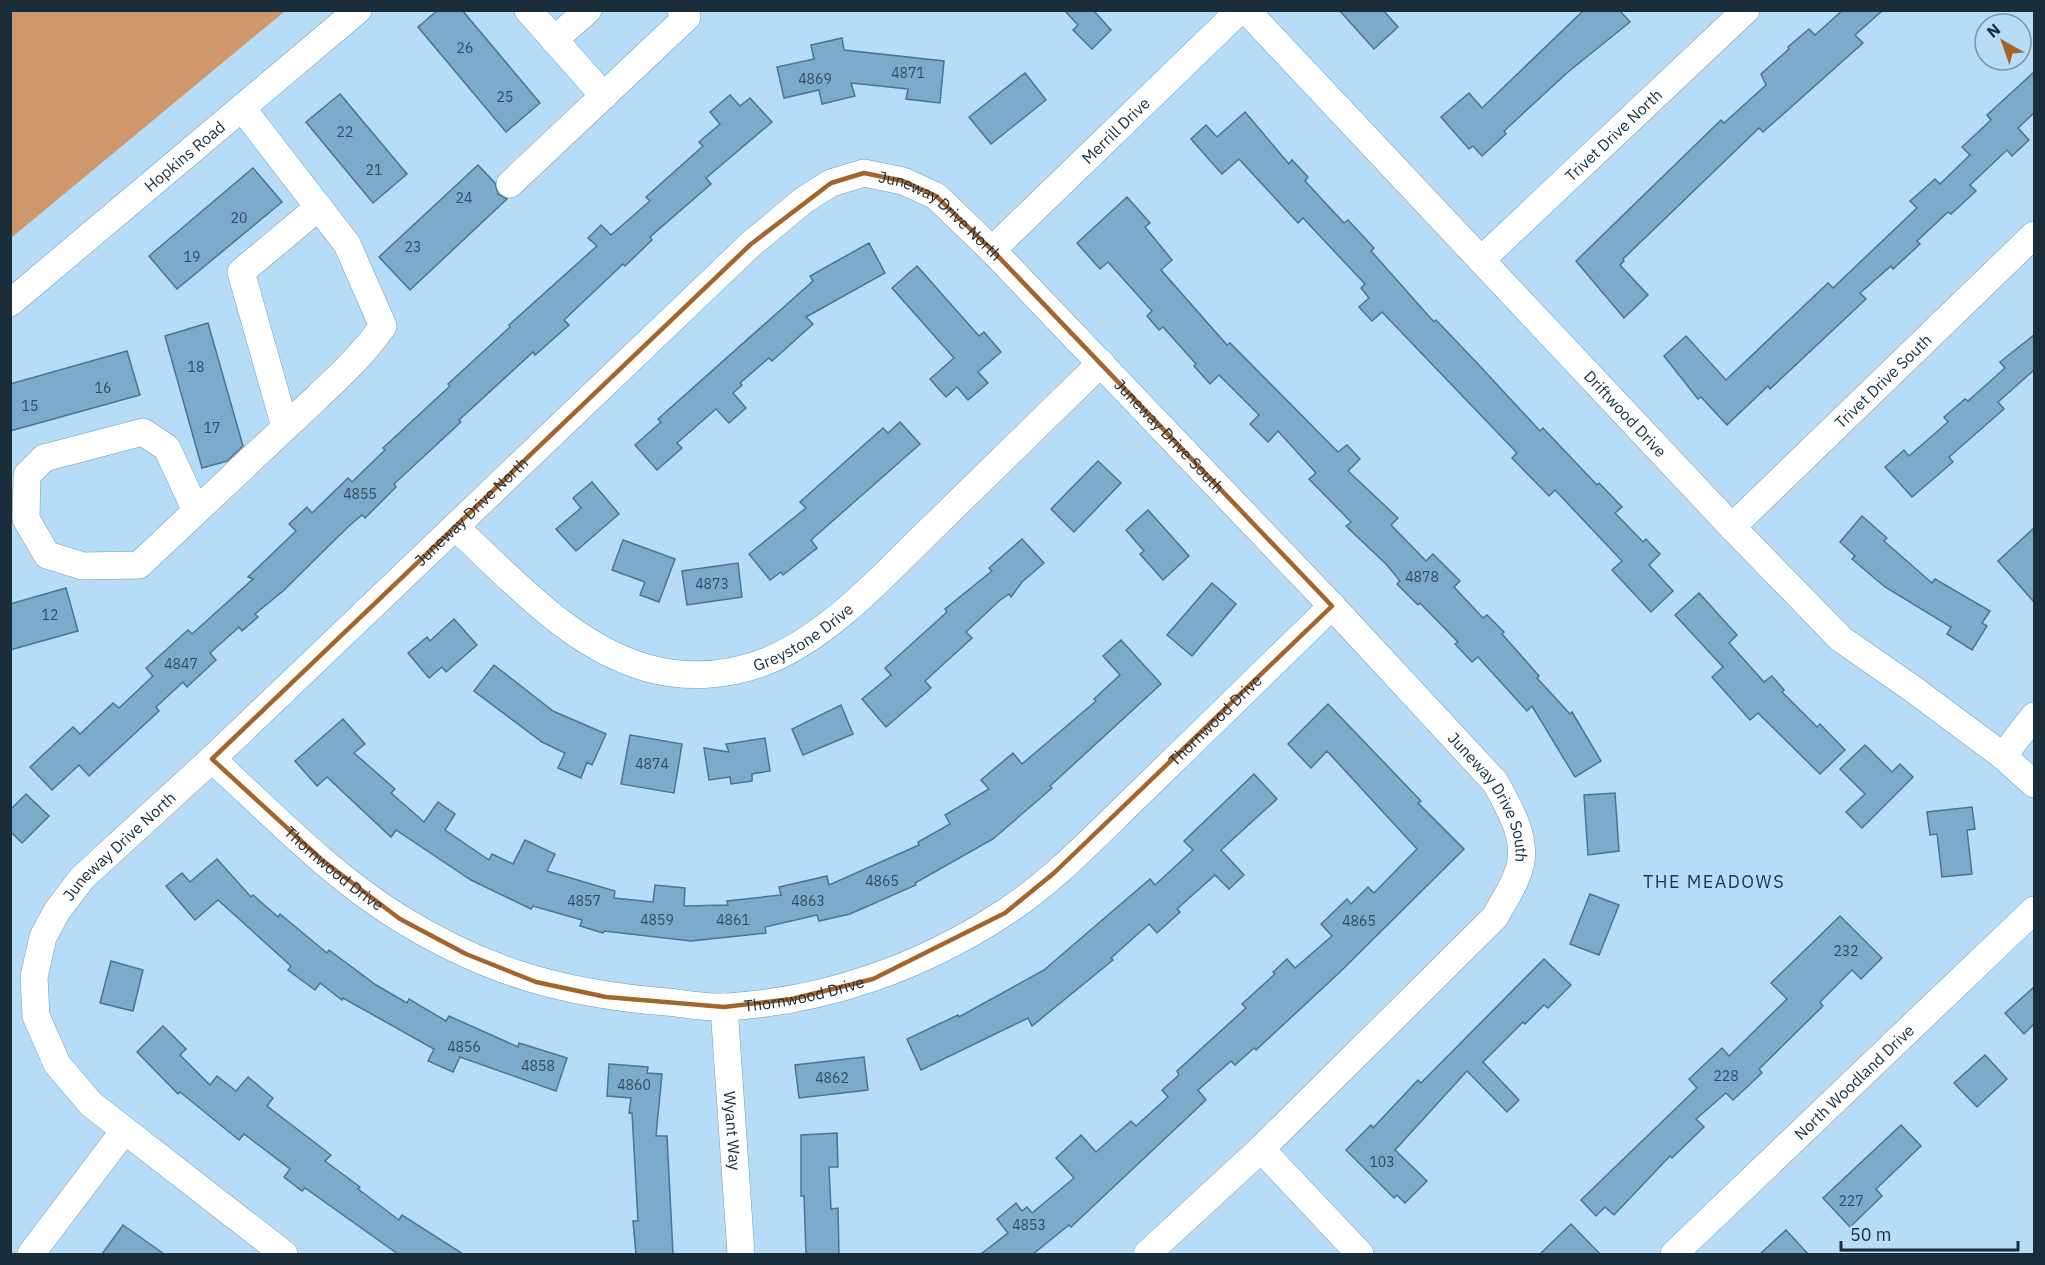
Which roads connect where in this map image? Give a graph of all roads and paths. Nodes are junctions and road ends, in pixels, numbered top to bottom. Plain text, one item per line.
1 (358, 10) edge
2 (528, 10) edge
3 (588, 10) edge
4 (681, 10) edge
5 (1240, 10) edge
6 (1246, 10) edge
7 (1746, 10) edge
8 (554, 40) junction
9 (604, 96) junction
10 (242, 108) junction
11 (510, 184) dead end
12 (319, 207) junction
13 (2034, 235) edge
14 (992, 250) junction
15 (1481, 260) junction
16 (10, 303) edge
17 (1101, 363) junction
18 (285, 427) junction
19 (196, 511) junction
20 (455, 527) junction
21 (1732, 527) junction
22 (1332, 606) junction
23 (2034, 716) edge
24 (2003, 756) junction
25 (212, 759) junction
26 (2034, 783) edge
27 (2034, 910) edge
28 (724, 1007) junction
29 (124, 1131) junction
30 (1261, 1149) junction
31 (31, 1254) edge
32 (284, 1254) edge
33 (741, 1254) edge
34 (1147, 1254) edge
35 (1360, 1254) edge
36 (1674, 1254) edge

1 - 10 street, Hopkins Road
2 - 8 street
3 - 8 street
4 - 9 street
5 - 14 street, Merrill Drive
6 - 15 street, Driftwood Drive
7 - 15 street, Trivet Drive North
8 - 9 street
9 - 11 street
10 - 12 street
10 - 16 street, Hopkins Road
12 - 18 street
12 - 18 street
13 - 21 street, Trivet Drive South
14 - 17 street, Juneway Drive North
14 - 20 street, Juneway Drive North
15 - 21 street, Driftwood Drive
17 - 20 street, Greystone Drive
17 - 22 street, Juneway Drive South
18 - 19 street
19 - 19 street
20 - 25 street, Juneway Drive North
21 - 24 street, Driftwood Drive
22 - 28 street, Thornwood Drive
22 - 30 street, Juneway Drive South
23 - 24 street
24 - 26 street, Driftwood Drive
25 - 28 street, Thornwood Drive
25 - 29 street, Juneway Drive North
27 - 36 street, North Woodland Drive
28 - 33 street, Wyant Way
29 - 31 street
29 - 32 street
30 - 34 street, Juneway Drive South
30 - 35 street

